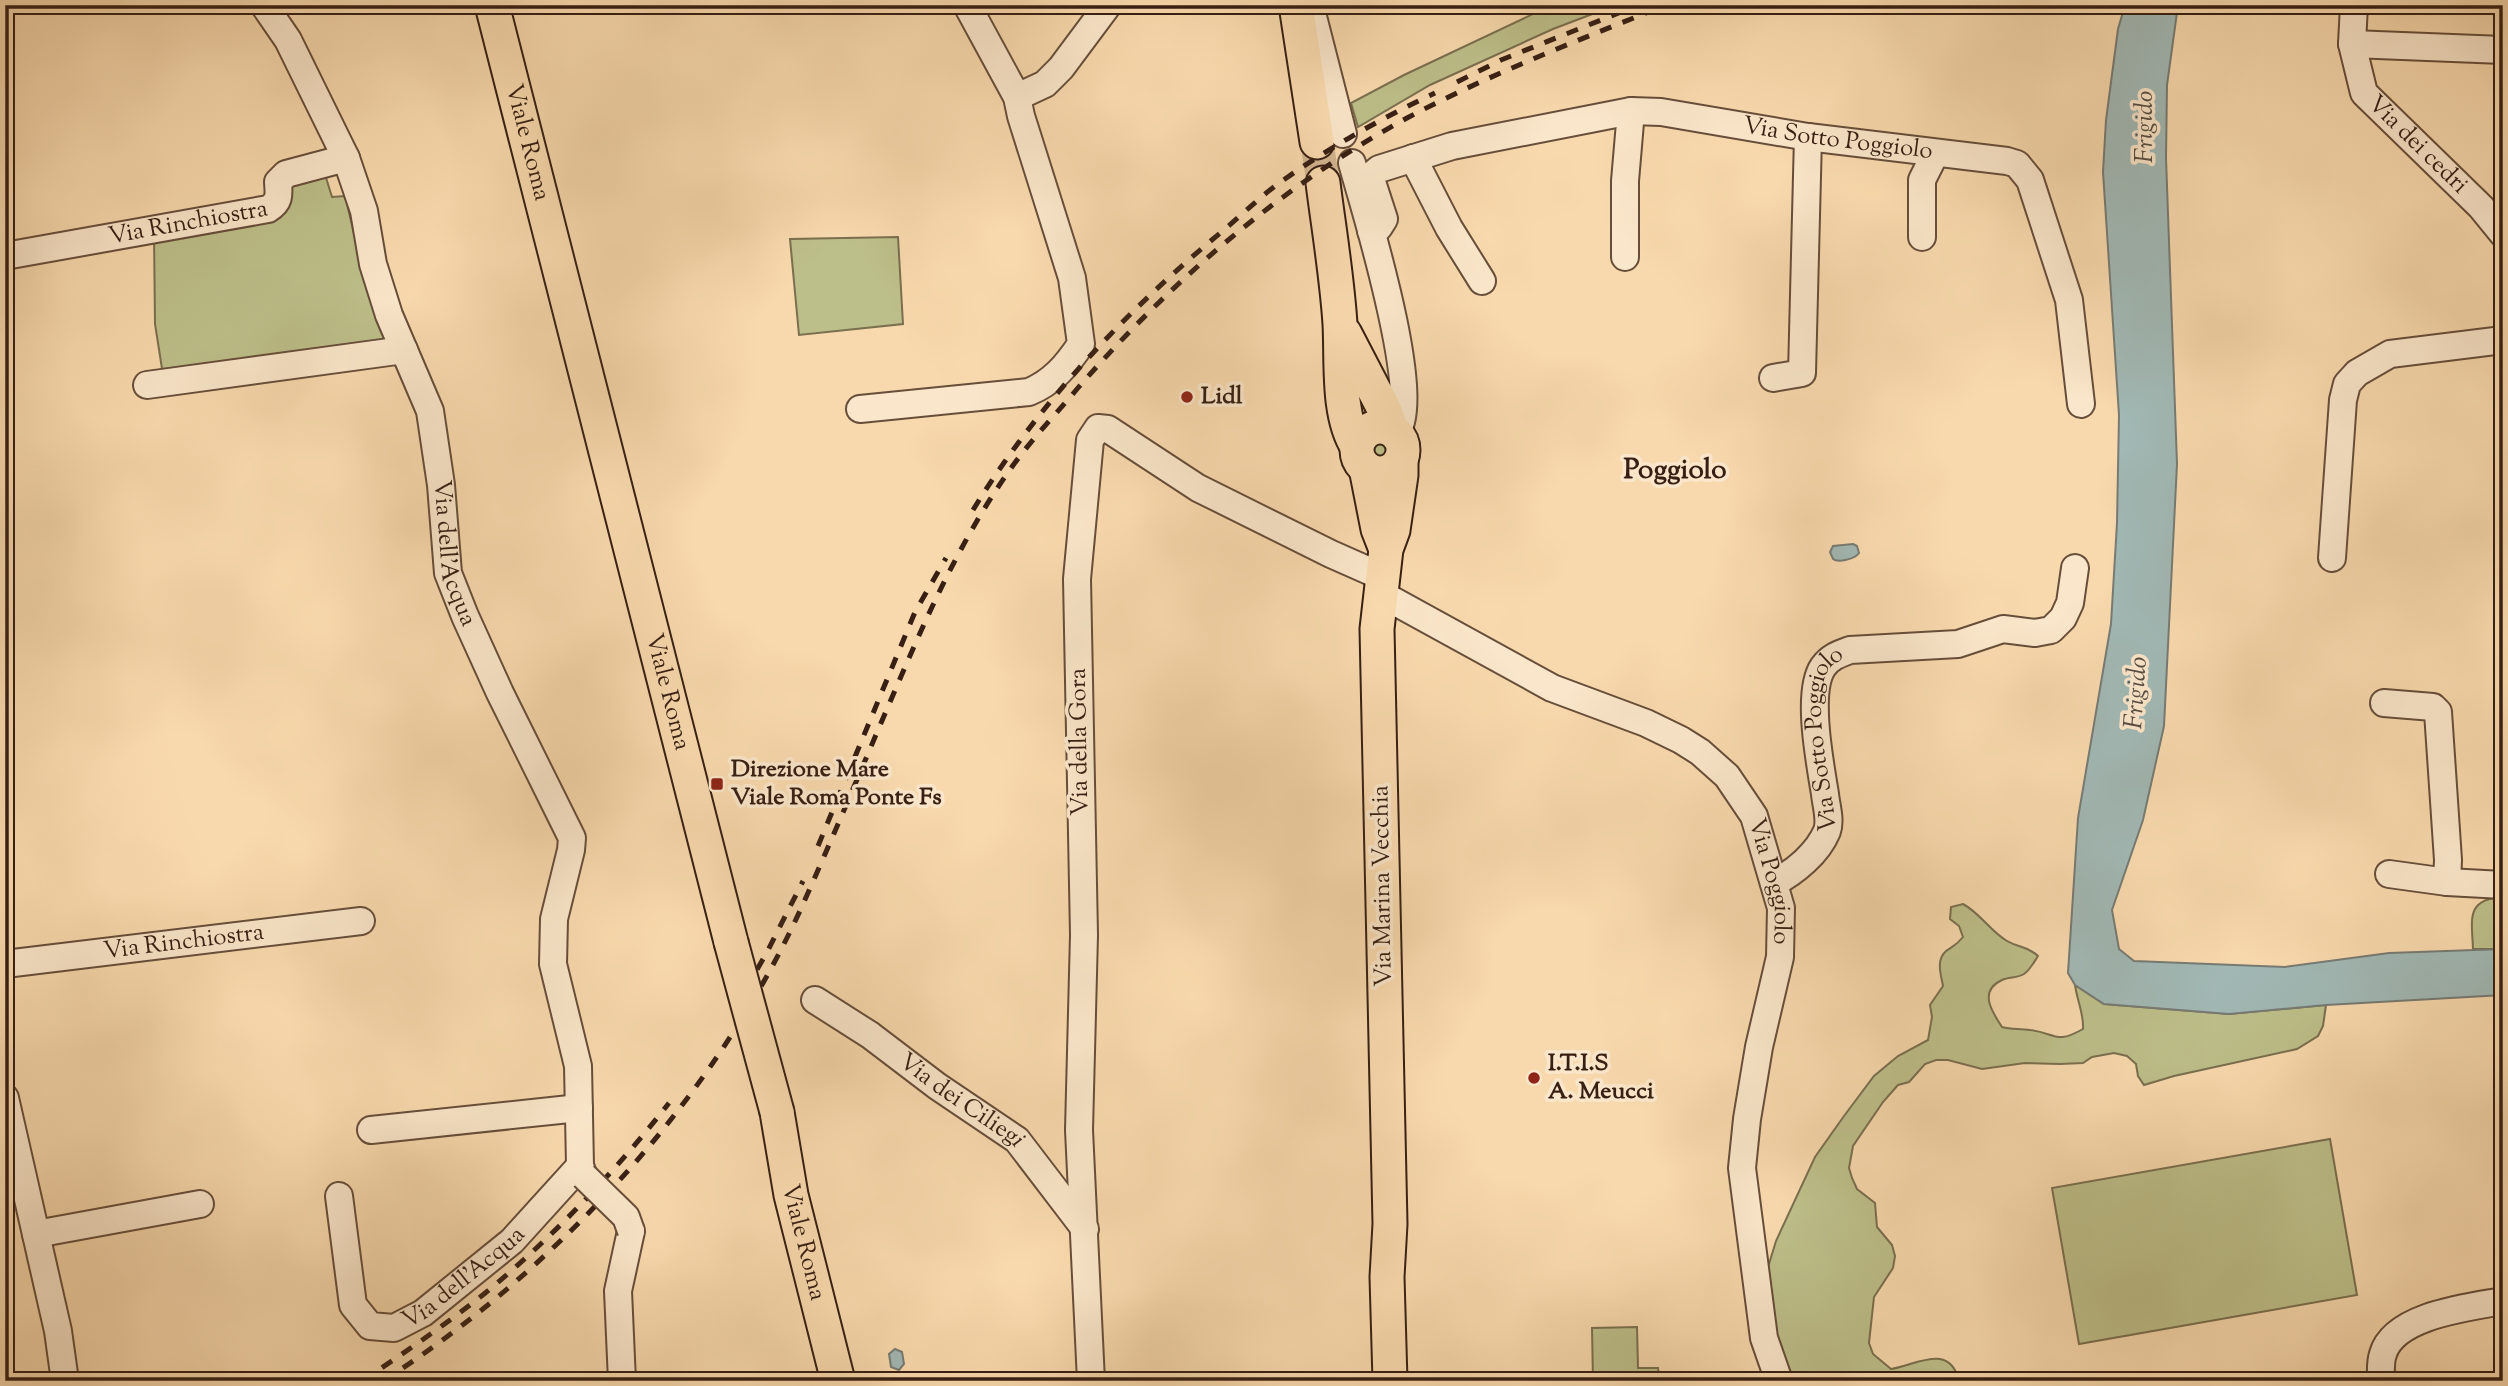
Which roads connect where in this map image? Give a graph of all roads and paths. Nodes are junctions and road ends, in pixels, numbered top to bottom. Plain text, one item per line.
1 (264, 5) edge
2 (492, 5) edge
3 (967, 5) edge
4 (1108, 5) edge
5 (1296, 5) edge
6 (1310, 5) edge
7 (2354, 5) edge
8 (2352, 44) junction
9 (2503, 50) edge
10 (1017, 97) junction
11 (1631, 111) junction
12 (1808, 137) junction
13 (1330, 138) joint
14 (1935, 154) junction
15 (346, 158) junction
16 (1413, 158) junction
17 (1352, 163) dead end
18 (1323, 183) tunnel mouth
19 (1371, 231) junction
20 (2503, 233) edge
21 (1922, 237) dead end
22 (5, 256) edge
23 (1625, 257) dead end
24 (1482, 281) dead end
25 (1395, 333) junction
26 (2503, 340) edge
27 (404, 349) junction
28 (1773, 378) dead end
29 (147, 385) dead end
30 (1356, 387) junction
31 (2081, 404) dead end
32 (860, 409) dead end
33 (1396, 441) junction
34 (1361, 457) junction
35 (2332, 558) dead end
36 (2075, 568) dead end
37 (1383, 573) junction
38 (2384, 704) dead end
39 (2389, 874) dead end
40 (2447, 882) junction
41 (1774, 883) junction
42 (2503, 886) edge
43 (361, 920) dead end
44 (5, 964) edge
45 (816, 1000) dead end
46 (5, 1098) edge
47 (579, 1108) junction
48 (372, 1130) dead end
49 (582, 1171) junction
50 (339, 1196) dead end
51 (200, 1204) dead end
52 (1390, 1224) junction
53 (1085, 1229) junction
54 (36, 1234) junction
55 (2503, 1301) edge
56 (65, 1381) edge
57 (622, 1381) edge
58 (838, 1381) edge
59 (1091, 1381) edge
60 (1390, 1381) edge
61 (1399, 1381) edge
62 (1779, 1381) edge
63 (2381, 1381) edge

1 - 15 street, Via dell'Acqua
2 - 58 main road, Viale Roma, bridge
3 - 10 street
4 - 10 street
5 - 13 main road
6 - 13 street
7 - 8 street, Via dei cedri
8 - 9 street
8 - 20 street, Via dei cedri
10 - 32 street
11 - 12 street, Via Sotto Poggiolo
11 - 16 street, Via Sotto Poggiolo
11 - 23 street
12 - 14 street, Via Sotto Poggiolo
12 - 28 street
14 - 21 street
14 - 31 street, Via Sotto Poggiolo
15 - 22 street, Via Rinchiostra
15 - 27 street, Via dell'Acqua
16 - 19 street, Via Sotto Poggiolo
16 - 24 street
17 - 19 street, Via Sotto Poggiolo
18 - 30 main road, Via Marina Vecchia
19 - 25 street, Via Sotto Poggiolo
25 - 30 street
25 - 33 street, Via Sotto Poggiolo
26 - 35 street
27 - 29 street
27 - 47 street, Via dell'Acqua
30 - 33 main road, Via Marina Vecchia
30 - 34 main road, Via Marina Vecchia
33 - 34 main road
33 - 37 main road, Via Marina Vecchia
34 - 37 main road, Via Marina Vecchia
36 - 41 street, Via Sotto Poggiolo
37 - 41 street, Via Poggiolo
37 - 52 main road, Via Marina Vecchia
37 - 53 street, Via della Gora
38 - 40 street
39 - 40 street
40 - 42 street
41 - 62 street, Via Poggiolo
43 - 44 street, Via Rinchiostra
45 - 53 street, Via dei Ciliegi
46 - 54 street
47 - 48 street
47 - 49 street, Via dell'Acqua
49 - 50 street, Via dell'Acqua
49 - 57 street, bridge
51 - 54 street
52 - 60 main road, Via Marina Vecchia
52 - 61 main road, Via Marina Vecchia
53 - 59 street, Via della Gora
54 - 56 street
55 - 63 street

